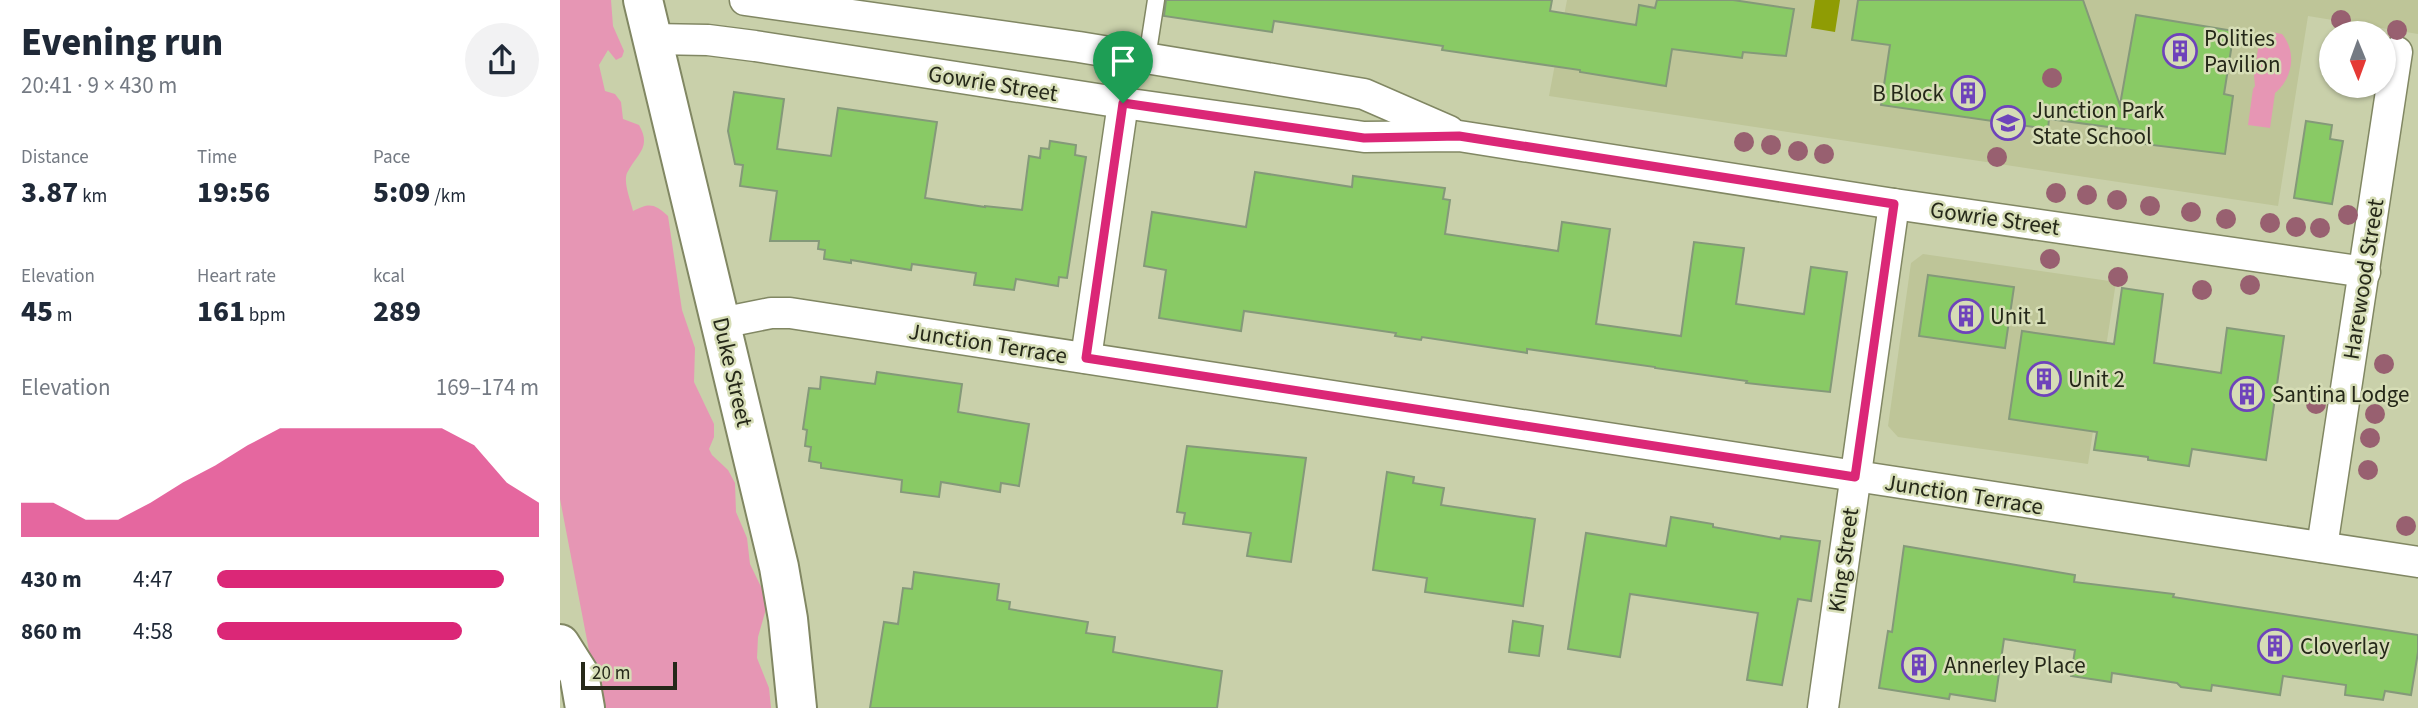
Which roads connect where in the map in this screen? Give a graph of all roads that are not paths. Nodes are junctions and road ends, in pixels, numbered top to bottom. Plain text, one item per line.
1 (643, 0) edge
2 (745, 0) edge
3 (1156, 0) edge
4 (652, 39) junction
5 (2397, 52) dead end
6 (1147, 58) junction
7 (1123, 103) junction
8 (1459, 136) junction
9 (1894, 204) junction
10 (2365, 272) junction
11 (721, 323) junction
12 (1086, 358) junction
13 (1855, 477) junction
14 (2322, 547) junction
15 (2418, 562) edge
16 (560, 645) edge
17 (585, 708) edge
18 (797, 708) edge
19 (1823, 708) edge

1 - 4 main road, Duke Street
2 - 6 street, Gowrie Street
3 - 6 lane
4 - 7 street, Gowrie Street
4 - 11 main road, Duke Street
5 - 10 street, Harewood Street
6 - 8 street, Gowrie Street
7 - 8 street, Gowrie Street
7 - 12 street
8 - 9 street, Gowrie Street
9 - 10 street, Gowrie Street
9 - 13 street, King Street
10 - 14 street, Harewood Street
11 - 12 street, Junction Terrace
11 - 18 main road, Duke Street
12 - 13 street, Junction Terrace
13 - 14 street, Junction Terrace
13 - 19 street, King Street
14 - 15 street, Junction Terrace
16 - 17 main road

